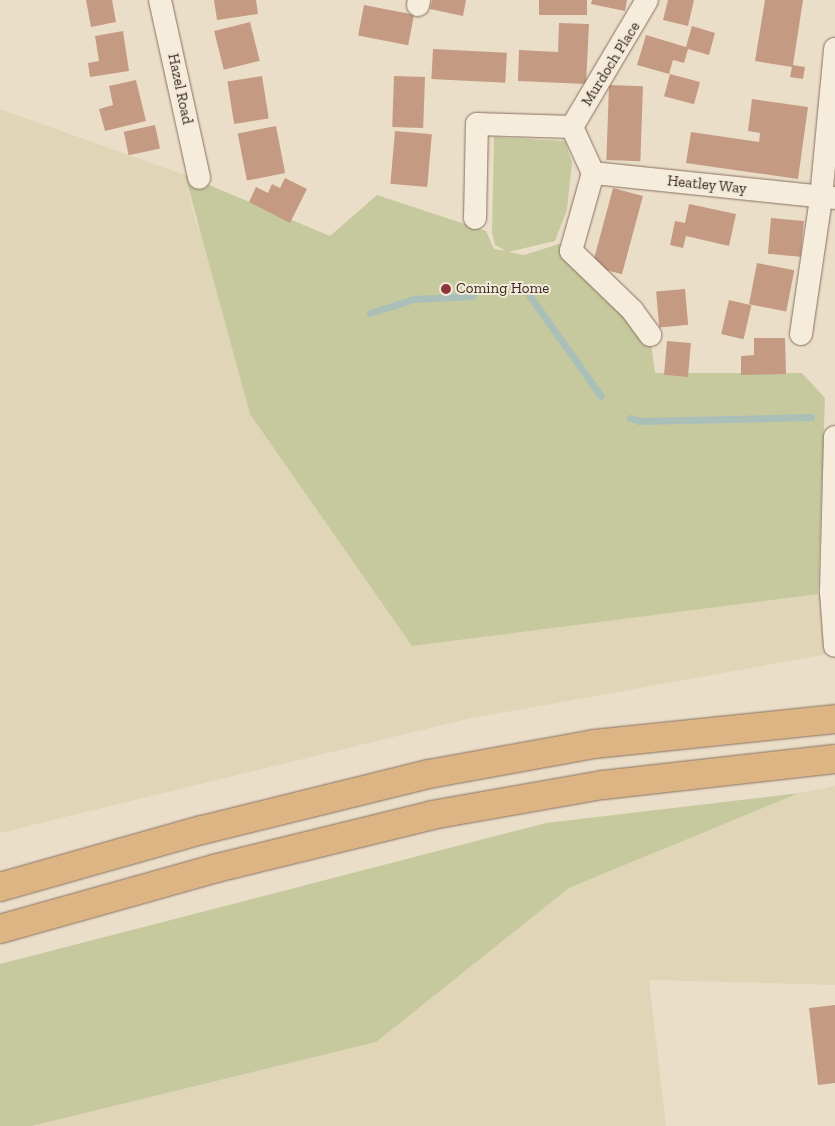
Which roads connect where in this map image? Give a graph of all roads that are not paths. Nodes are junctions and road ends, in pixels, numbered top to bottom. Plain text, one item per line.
1 (160, 0) edge
2 (647, 0) edge
3 (835, 49) edge
4 (572, 127) junction
5 (593, 173) junction
6 (199, 178) dead end
7 (828, 198) edge
8 (475, 218) dead end
9 (801, 334) dead end
10 (650, 336) dead end
11 (835, 437) edge
12 (835, 646) edge
13 (835, 719) edge
14 (835, 759) edge
15 (0, 887) edge
16 (0, 929) edge

1 - 6 street, Hazel Road
2 - 4 street, Murdoch Place
3 - 7 street
4 - 5 street
4 - 8 street
5 - 7 street, Heatley Way
5 - 10 street
7 - 9 street
11 - 12 street
13 - 15 highway
14 - 16 highway

